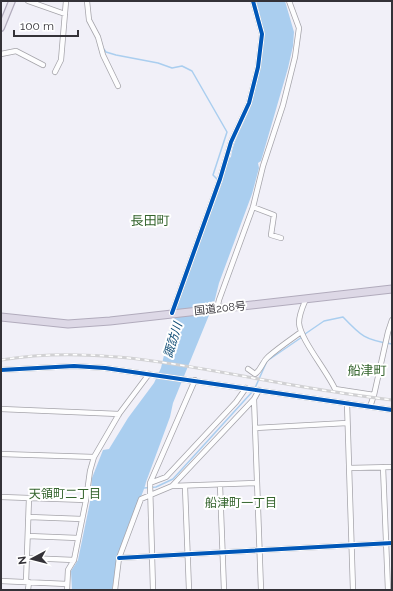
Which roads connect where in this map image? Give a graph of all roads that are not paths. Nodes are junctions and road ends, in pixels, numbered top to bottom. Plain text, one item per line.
1 (12, 1) edge
2 (28, 1) edge
3 (66, 1) edge
4 (87, 1) edge
5 (253, 1) edge
6 (289, 1) edge
7 (65, 14) junction
8 (1, 28) edge
9 (1, 54) edge
10 (43, 64) dead end
11 (55, 72) dead end
12 (118, 86) dead end
13 (253, 207) junction
14 (281, 238) dead end
15 (392, 289) edge
16 (306, 299) junction
17 (215, 309) junction
18 (173, 313) junction
19 (1, 317) edge
20 (392, 320) edge
21 (301, 332) junction
22 (1, 370) edge
23 (248, 370) dead end
24 (149, 374) junction
25 (195, 380) junction
26 (246, 388) junction
27 (258, 390) junction
28 (374, 395) junction
29 (254, 399) junction
30 (347, 403) junction
31 (370, 407) junction
32 (1, 409) edge
33 (392, 410) edge
34 (119, 414) junction
35 (347, 423) junction
36 (255, 428) junction
37 (1, 454) edge
38 (94, 457) junction
39 (383, 467) junction
40 (392, 467) edge
41 (349, 468) junction
42 (150, 483) junction
43 (257, 483) junction
44 (220, 485) junction
45 (172, 486) junction
46 (185, 487) junction
47 (150, 496) junction
48 (1, 497) edge
49 (29, 498) junction
50 (86, 500) junction
51 (29, 517) junction
52 (82, 519) junction
53 (28, 536) junction
54 (78, 538) junction
55 (389, 543) edge
56 (352, 545) junction
57 (259, 550) junction
58 (222, 551) junction
59 (187, 553) junction
60 (152, 556) junction
61 (27, 558) junction
62 (119, 558) junction
63 (74, 560) junction
64 (1, 581) edge
65 (28, 582) junction
66 (67, 584) junction
67 (28, 590) edge
68 (67, 590) edge
69 (114, 590) edge
70 (153, 590) edge
71 (189, 590) edge
72 (224, 590) edge
73 (261, 590) edge
74 (353, 590) edge
75 (388, 590) edge

1 - 8 main road
2 - 7 street
3 - 7 street
4 - 12 street
5 - 18 street
6 - 13 street
7 - 11 street
9 - 10 street
13 - 14 street
13 - 17 street
15 - 16 highway, 国道208号
16 - 17 highway, 国道208号
16 - 21 street
17 - 18 highway, 国道208号
18 - 19 highway, 国道208号
20 - 28 street
21 - 23 street
21 - 28 street
22 - 24 street
24 - 25 street
24 - 34 street
25 - 26 street
25 - 42 street
26 - 27 street
26 - 42 street
27 - 29 street
27 - 30 street
28 - 31 street
29 - 36 street
29 - 45 street
30 - 31 street
30 - 35 street
31 - 33 street
32 - 34 street
34 - 38 street
35 - 36 street
35 - 41 street
36 - 43 street
37 - 38 street
38 - 50 street
39 - 40 street
39 - 41 street
39 - 55 street
41 - 56 street
42 - 47 street
43 - 44 street
43 - 57 street
44 - 46 street
44 - 58 street
45 - 46 street
45 - 47 street
46 - 59 street
47 - 60 street
47 - 62 street
48 - 49 street
49 - 50 street
49 - 51 street
50 - 52 street
51 - 52 street
51 - 53 street
52 - 54 street
53 - 54 street
53 - 61 street
54 - 63 street
55 - 56 street
55 - 75 street
56 - 57 street
56 - 74 street
57 - 58 street
57 - 73 street
58 - 59 street
58 - 72 street
59 - 60 street
59 - 71 street
60 - 62 street
60 - 70 street
61 - 63 street
61 - 65 street
62 - 69 street
63 - 66 street
64 - 65 street
65 - 66 street
65 - 67 street
66 - 68 street

